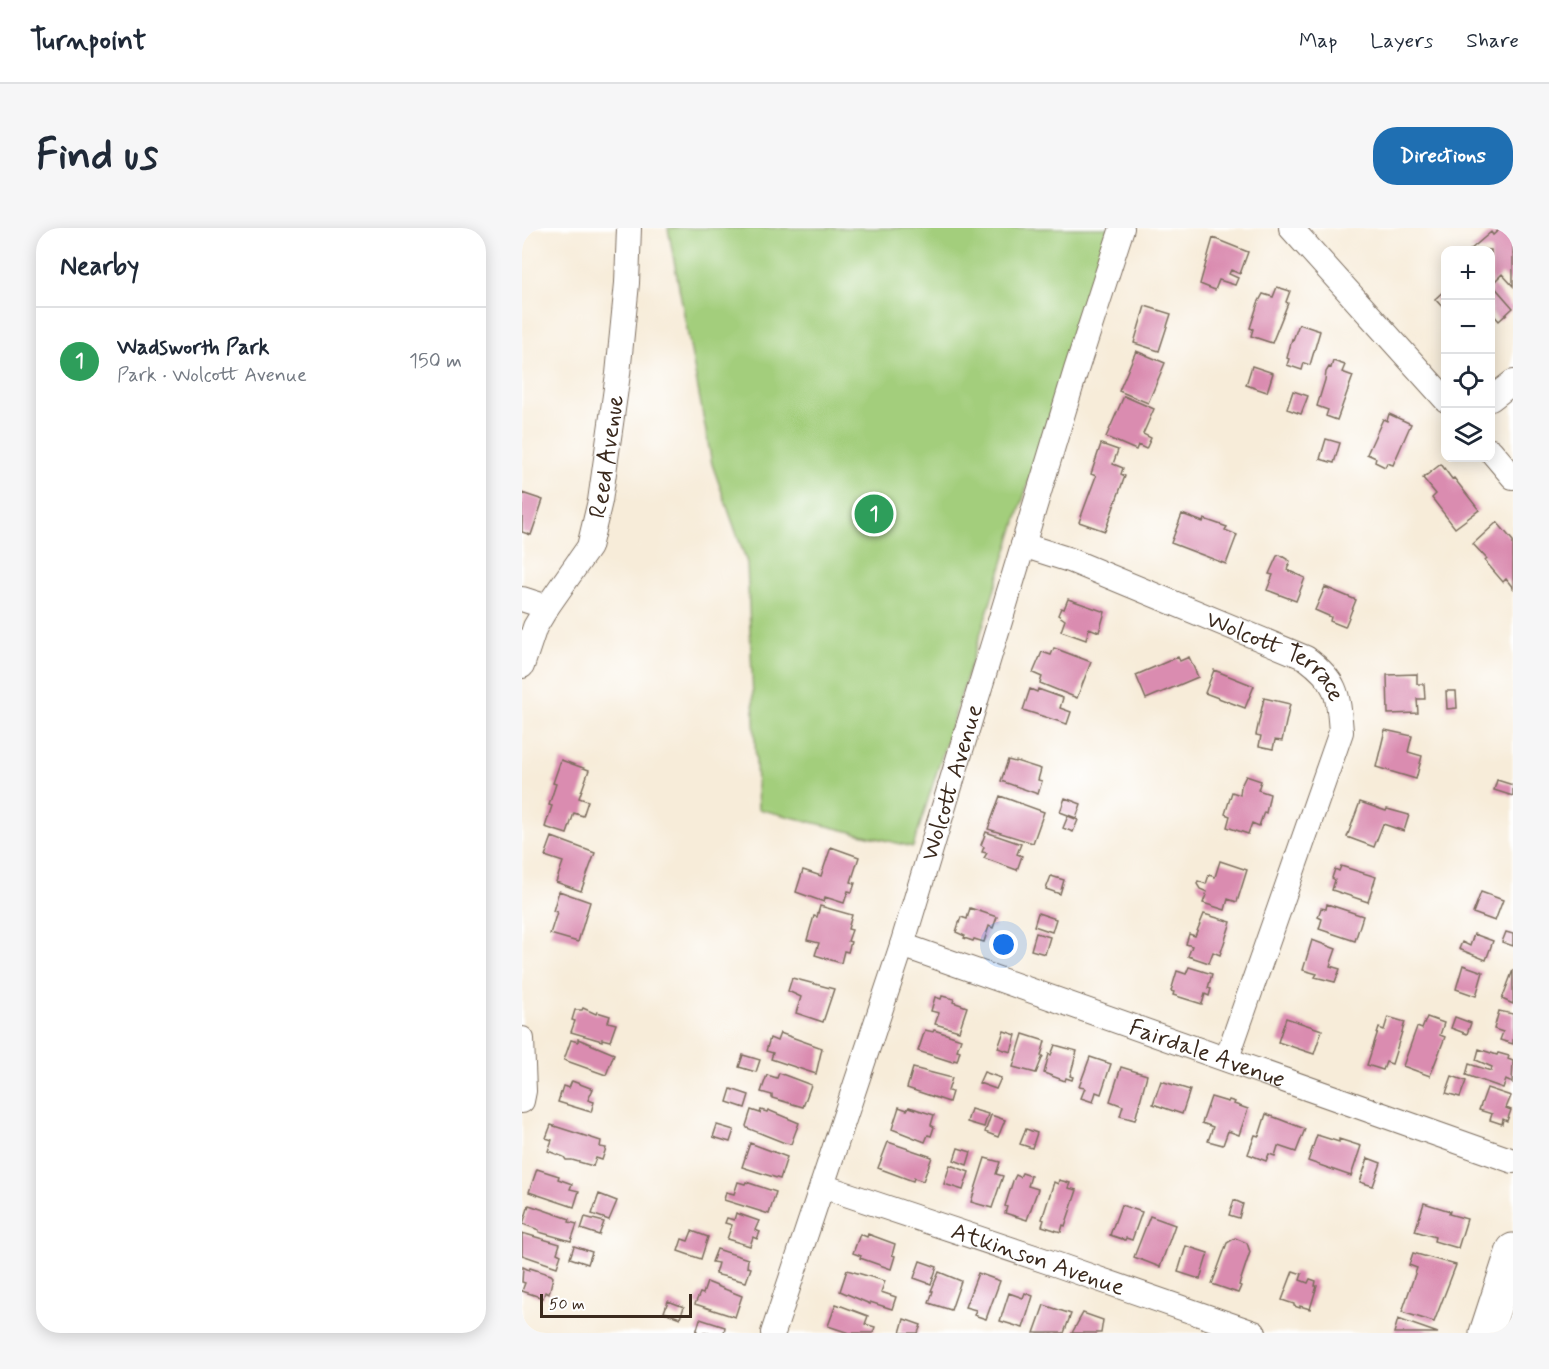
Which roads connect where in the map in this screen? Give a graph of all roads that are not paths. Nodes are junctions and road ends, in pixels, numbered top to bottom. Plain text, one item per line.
1 (629, 228) edge
2 (1122, 228) edge
3 (1291, 228) edge
4 (1513, 382) edge
5 (1441, 394) edge
6 (1495, 396) edge
7 (1495, 456) edge
8 (1513, 477) edge
9 (1023, 544) junction
10 (522, 599) edge
11 (547, 607) junction
12 (522, 666) edge
13 (902, 945) junction
14 (522, 1039) edge
15 (1227, 1058) junction
16 (522, 1101) edge
17 (1513, 1161) edge
18 (822, 1186) junction
19 (1513, 1250) edge
20 (773, 1333) edge
21 (1254, 1333) edge
22 (1486, 1333) edge

1 - 11 street, Reed Avenue
2 - 9 street, Wolcott Avenue
3 - 5 street
4 - 6 street
7 - 8 street
9 - 13 street, Wolcott Avenue
9 - 15 street, Wolcott Terrace
10 - 11 street
11 - 12 street, Reed Avenue
13 - 15 street, Fairdale Avenue
13 - 18 street, Wolcott Avenue
14 - 16 street
15 - 17 street, Fairdale Avenue
18 - 20 street, Wolcott Avenue
18 - 21 street, Atkinson Avenue
19 - 22 street

